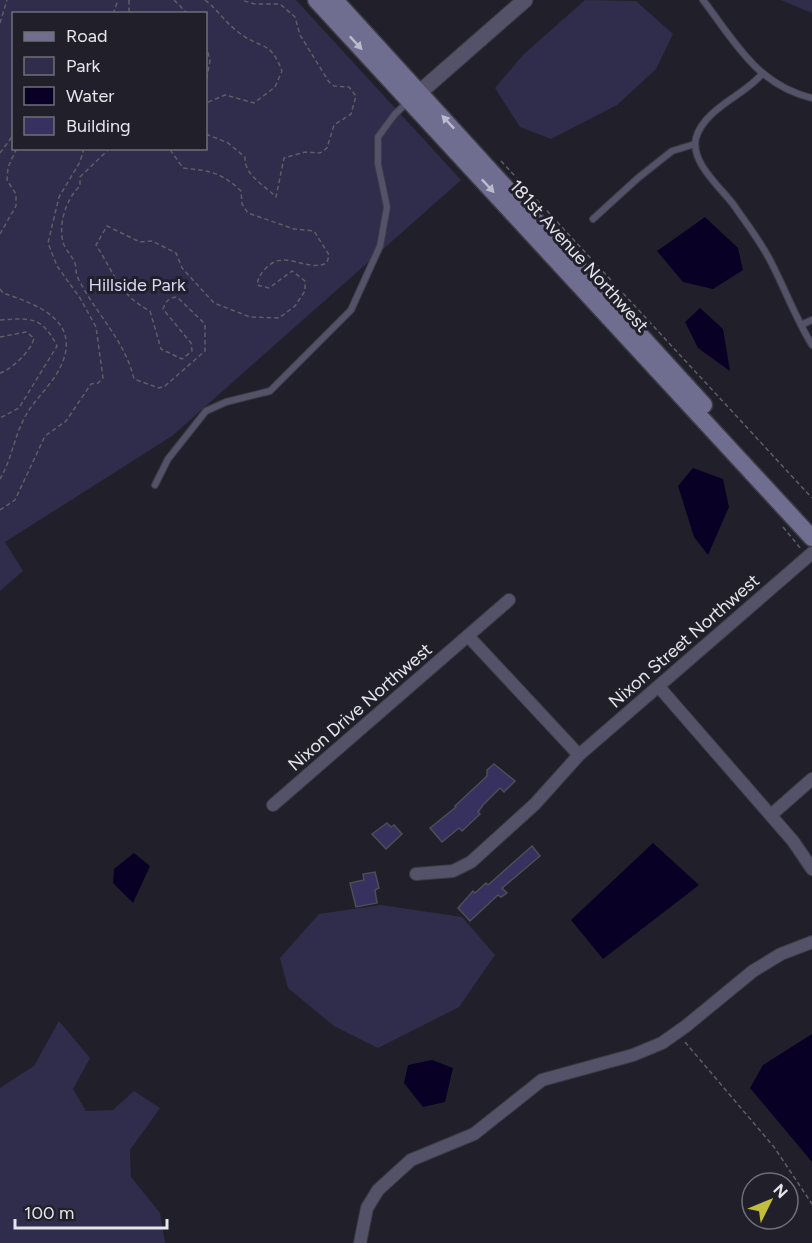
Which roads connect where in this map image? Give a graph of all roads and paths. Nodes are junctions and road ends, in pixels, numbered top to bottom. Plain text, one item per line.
1 (7, 0) edge
2 (174, 0) edge
3 (205, 0) edge
4 (241, 0) edge
5 (316, 0) edge
6 (335, 0) edge
7 (525, 0) edge
8 (702, 0) edge
9 (186, 12) edge
10 (0, 23) edge
11 (207, 49) edge
12 (761, 75) junction
13 (207, 76) edge
14 (415, 96) junction
15 (812, 98) edge
16 (207, 103) edge
17 (207, 134) edge
18 (12, 137) edge
19 (695, 144) junction
20 (16, 150) edge
21 (83, 150) edge
22 (108, 150) edge
23 (170, 150) edge
24 (0, 153) edge
25 (496, 155) dead end
26 (593, 219) dead end
27 (0, 234) edge
28 (0, 289) edge
29 (0, 320) edge
30 (812, 320) edge
31 (801, 325) junction
32 (0, 338) edge
33 (812, 345) edge
34 (0, 373) edge
35 (0, 418) edge
36 (0, 479) edge
37 (155, 485) dead end
38 (812, 498) edge
39 (0, 510) edge
40 (812, 523) edge
41 (812, 538) edge
42 (812, 553) edge
43 (509, 600) dead end
44 (469, 637) junction
45 (659, 687) junction
46 (579, 755) junction
47 (812, 779) edge
48 (273, 805) dead end
49 (771, 815) junction
50 (812, 869) edge
51 (416, 874) dead end
52 (812, 942) edge
53 (678, 1033) junction
54 (812, 1204) edge
55 (360, 1243) edge

1 - 10 path
2 - 9 path
3 - 16 path
4 - 17 path
5 -> 14 main road, 181st Avenue Northwest
6 - 14 main road, 181st Avenue Northwest
7 - 14 street
8 - 12 lane
11 - 13 path
12 - 15 lane
12 - 19 lane
14 - 37 lane
40 -> 14 main road, 181st Avenue Northwest
14 -> 41 main road, 181st Avenue Northwest
18 - 24 path
19 - 26 lane
19 - 31 lane
20 - 27 path
21 - 39 path
22 - 23 path
25 - 38 path
28 - 36 path
29 - 35 path
30 - 31 lane
31 - 33 lane
32 - 34 path
42 - 45 street, Nixon Street Northwest
43 - 44 street, Nixon Drive Northwest
44 - 46 street
44 - 48 street, Nixon Drive Northwest
45 - 46 street, Nixon Street Northwest
45 - 49 street
46 - 51 street, Nixon Street Northwest
47 - 49 street
49 - 50 street
52 - 53 street
53 - 54 path
53 - 55 street

